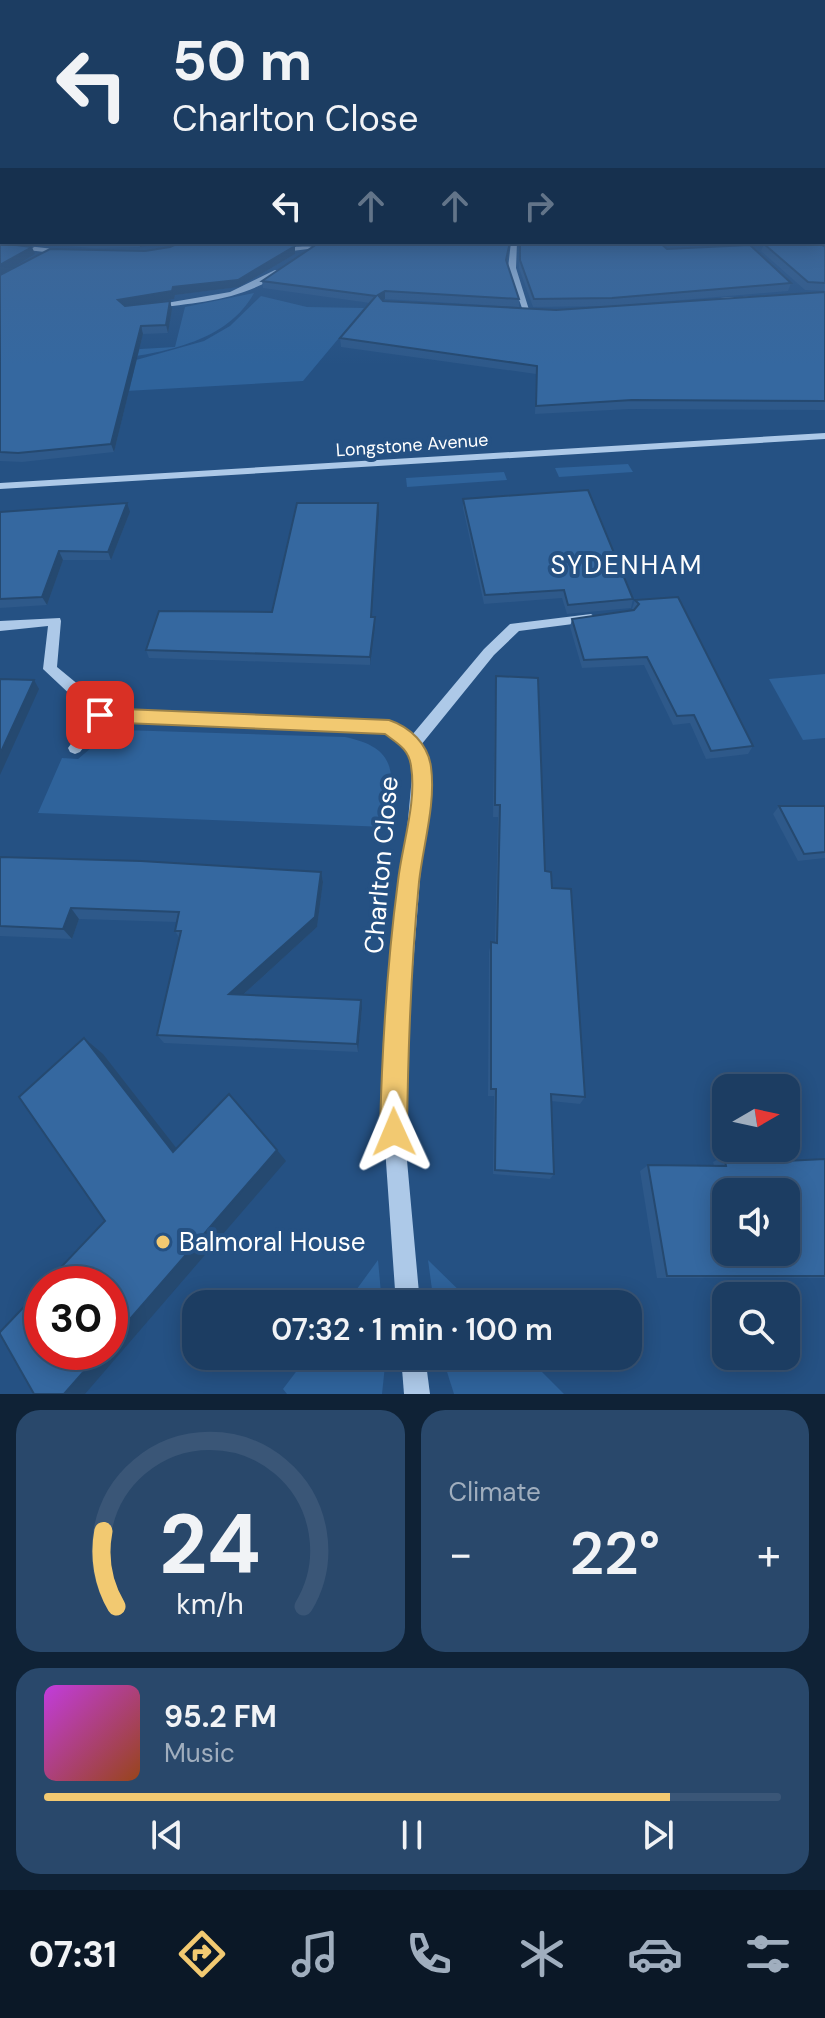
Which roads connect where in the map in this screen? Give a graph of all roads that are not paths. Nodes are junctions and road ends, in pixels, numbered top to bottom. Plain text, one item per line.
1 (274, 244) edge
2 (321, 244) edge
3 (514, 244) edge
4 (0, 245) edge
5 (313, 248) junction
6 (51, 251) junction
7 (78, 253) edge
8 (39, 258) edge
9 (302, 259) edge
10 (283, 269) edge
11 (792, 286) edge
12 (166, 292) edge
13 (802, 295) junction
14 (825, 295) edge
15 (704, 302) edge
16 (167, 304) junction
17 (141, 307) edge
18 (513, 311) edge
19 (527, 311) junction
20 (540, 311) edge
21 (825, 436) edge
22 (0, 486) edge
23 (613, 615) edge
24 (0, 626) edge
25 (100, 715) junction
26 (413, 744) junction
27 (75, 748) dead end
28 (407, 1290) edge
29 (414, 1370) edge
30 (417, 1394) edge

1 - 5 street
2 - 5 street
3 - 19 street
4 - 6 street
5 - 9 street
6 - 7 street
6 - 8 street
10 - 16 street
11 - 13 street
12 - 16 street
13 - 14 street
13 - 15 street
16 - 17 street
18 - 19 street
19 - 20 street
21 - 22 street, Longstone Avenue
23 - 26 street
24 - 25 street
25 - 26 street
25 - 27 street
26 - 28 street, Charlton Close
29 - 30 street

